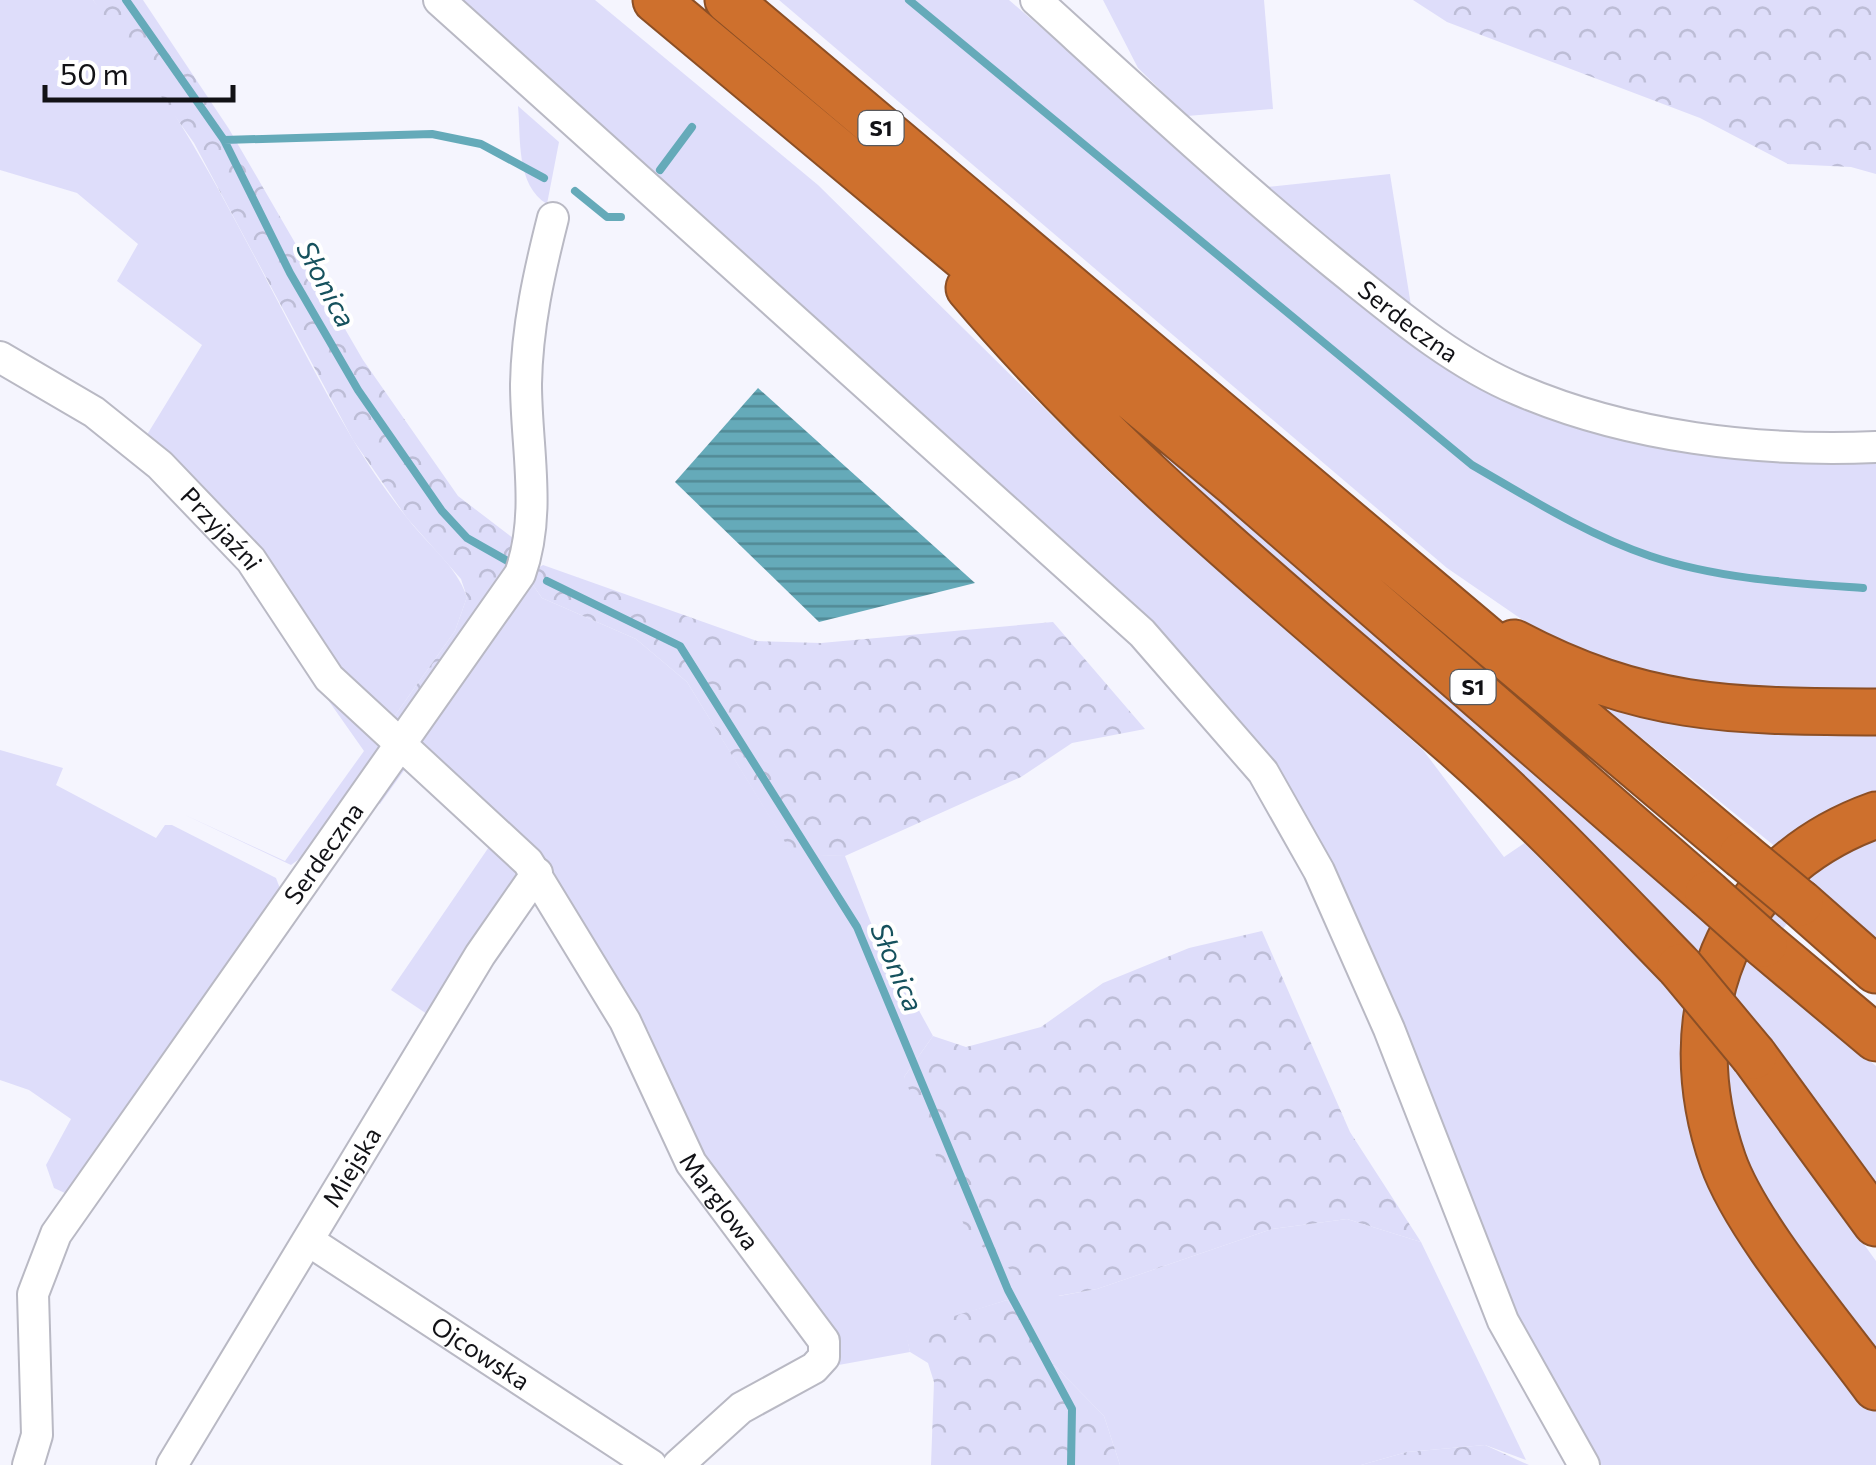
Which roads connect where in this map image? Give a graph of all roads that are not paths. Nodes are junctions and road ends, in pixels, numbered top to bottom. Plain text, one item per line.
1 (439, 0) edge
2 (656, 0) edge
3 (728, 0) edge
4 (1036, 0) edge
5 (890, 195) junction
6 (554, 218) dead end
7 (0, 357) edge
8 (1876, 448) edge
9 (1455, 612) junction
10 (1876, 712) edge
11 (400, 743) junction
12 (1876, 815) edge
13 (538, 873) junction
14 (1876, 970) edge
15 (1876, 1038) edge
16 (1876, 1222) edge
17 (309, 1241) junction
18 (1876, 1388) edge
19 (28, 1465) edge
20 (172, 1465) edge
21 (651, 1465) edge
22 (678, 1465) edge
23 (1584, 1465) edge

1 - 23 street
2 - 5 highway, S1
3 - 9 highway, S1
4 - 8 street, Serdeczna
5 - 15 highway, S1, bridge
5 - 16 highway, bridge
6 - 11 street, Serdeczna
7 - 11 street, Przyjaźni
9 - 10 highway
9 - 14 highway, S1, bridge
11 - 13 street, Przyjaźni
11 - 19 street, Serdeczna
12 - 18 highway
13 - 17 street, Miejska
13 - 22 street, Marglowa
17 - 20 street, Miejska
17 - 21 street, Ojcowska

